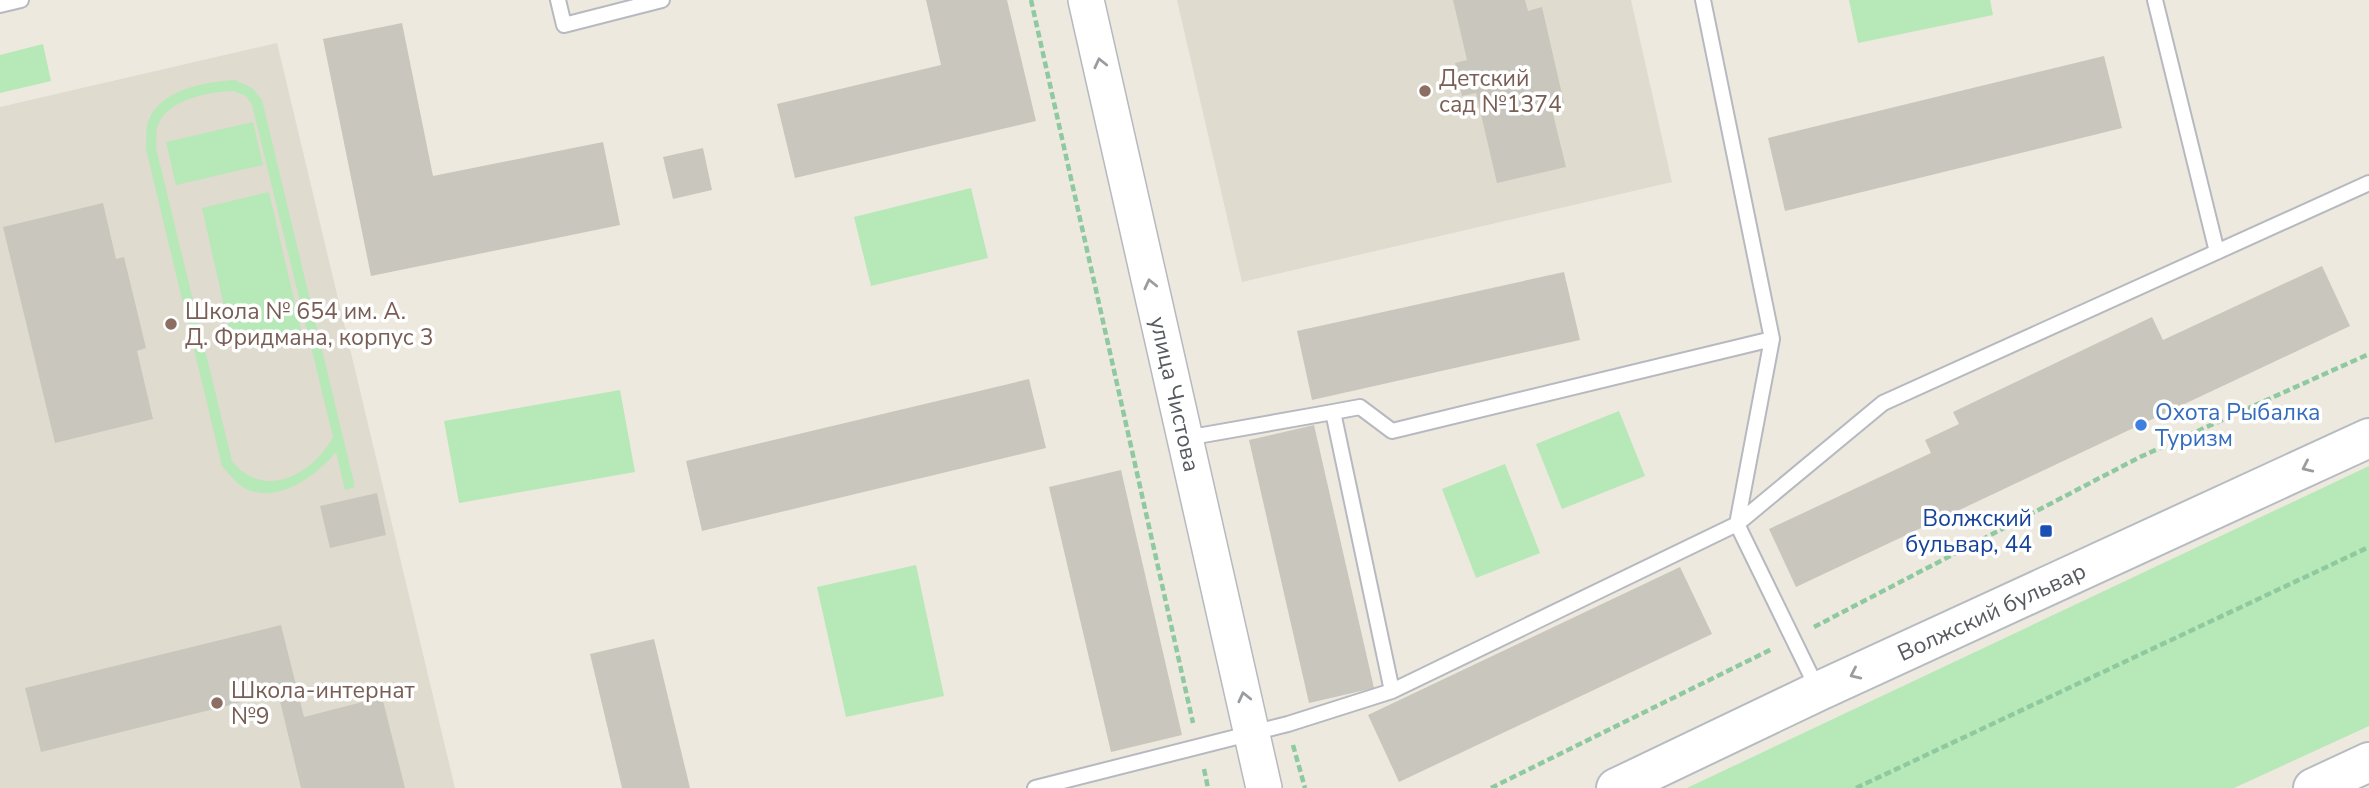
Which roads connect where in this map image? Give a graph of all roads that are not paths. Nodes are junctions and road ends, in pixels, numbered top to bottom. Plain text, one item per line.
1 (21, 0) edge
2 (558, 0) edge
3 (662, 0) edge
4 (1086, 0) edge
5 (1703, 0) edge
6 (2155, 0) edge
7 (0, 5) edge
8 (2369, 183) edge
9 (2217, 252) junction
10 (1772, 339) junction
11 (1333, 412) junction
12 (1185, 438) junction
13 (2369, 438) edge
14 (1737, 524) junction
15 (1392, 691) junction
16 (1819, 691) junction
17 (1252, 733) junction
18 (2369, 762) edge
19 (1035, 788) edge
20 (1264, 788) edge
21 (1616, 788) edge
22 (2313, 788) edge

1 - 7 lane
2 - 3 lane
12 -> 4 street, улица Чистова
5 - 10 lane
6 - 9 lane
8 - 9 lane
9 - 14 lane
10 - 11 lane
10 - 14 lane
11 - 12 lane
11 - 15 lane
17 -> 12 street, улица Чистова
13 -> 16 main road, Волжский бульвар
14 - 15 lane
14 - 16 lane
15 - 17 lane
16 - 21 main road, Волжский бульвар
17 - 19 lane
17 - 20 street, улица Чистова
18 - 22 main road

